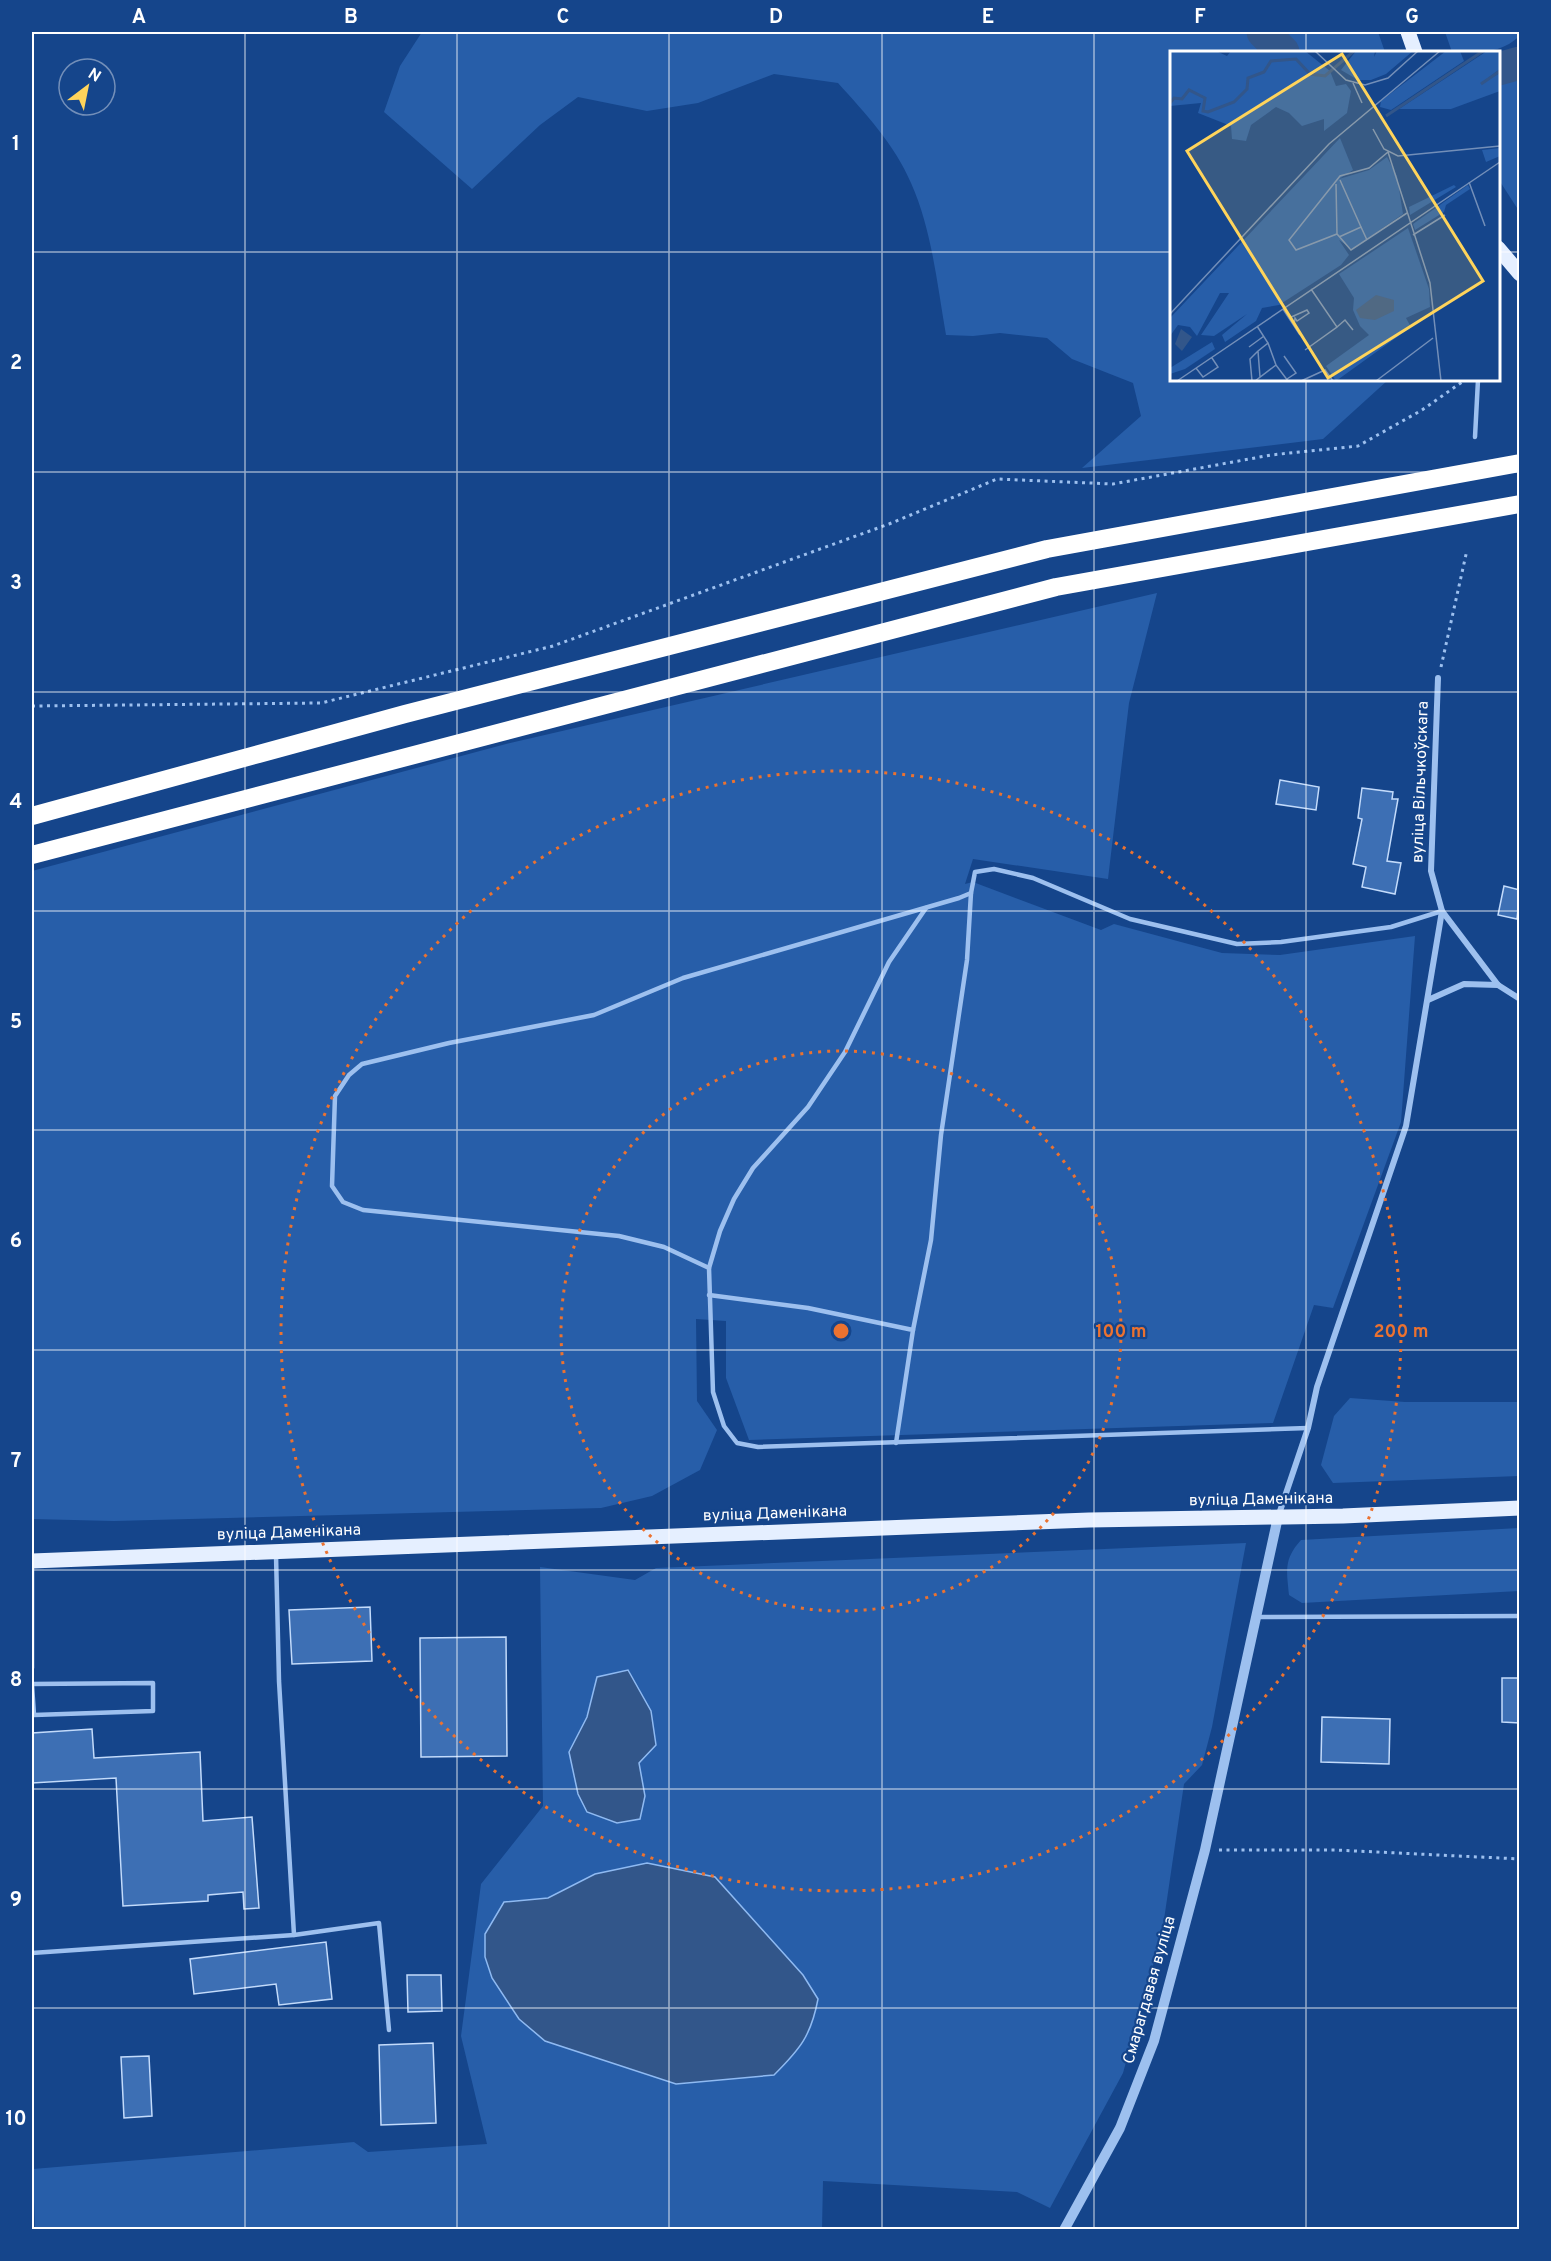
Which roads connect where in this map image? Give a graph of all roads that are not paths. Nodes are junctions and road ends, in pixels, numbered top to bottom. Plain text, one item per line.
1 (1408, 32) edge
2 (1415, 51) edge
3 (1500, 255) edge
4 (1520, 274) edge
5 (1478, 381) edge
6 (1475, 437) dead end
7 (1520, 463) edge
8 (1520, 504) edge
9 (1438, 678) road end
10 (32, 816) edge
11 (32, 855) edge
12 (971, 893) junction
13 (926, 908) junction
14 (1442, 911) junction
15 (1498, 985) junction
16 (1520, 999) edge
17 (1428, 1000) junction
18 (709, 1268) junction
19 (709, 1295) junction
20 (913, 1330) junction
21 (1308, 1428) junction
22 (896, 1443) junction
23 (1520, 1508) edge
24 (1278, 1517) junction
25 (276, 1552) junction
26 (32, 1562) edge
27 (1520, 1616) edge
28 (1256, 1617) junction
29 (32, 1653) edge
30 (32, 1668) edge
31 (32, 1684) edge
32 (294, 1935) junction
33 (32, 1953) edge
34 (389, 2030) dead end
35 (1064, 2229) edge

1 - 2 main road
3 - 4 main road
5 - 6 lane
7 - 10 highway
8 - 11 highway
9 - 14 street, вуліца Вільчкоўскага
12 - 13 lane
12 - 14 lane
12 - 20 lane
13 - 18 lane
13 - 18 lane
14 - 15 street, вуліца Вільчкоўскага
14 - 17 street
15 - 16 street, вуліца Вільчкоўскага
15 - 17 street
17 - 21 street
18 - 19 lane
19 - 20 lane
19 - 22 lane
20 - 22 lane
21 - 22 lane
21 - 24 street
23 - 24 main road, вуліца Даменікана
24 - 25 main road, вуліца Даменікана
24 - 28 street, Смарагдавая вуліца
25 - 26 main road, вуліца Даменікана
25 - 32 lane
26 - 29 lane
27 - 28 lane
28 - 35 street, Смарагдавая вуліца
29 - 30 lane
31 - 31 lane
32 - 33 lane
32 - 34 lane

